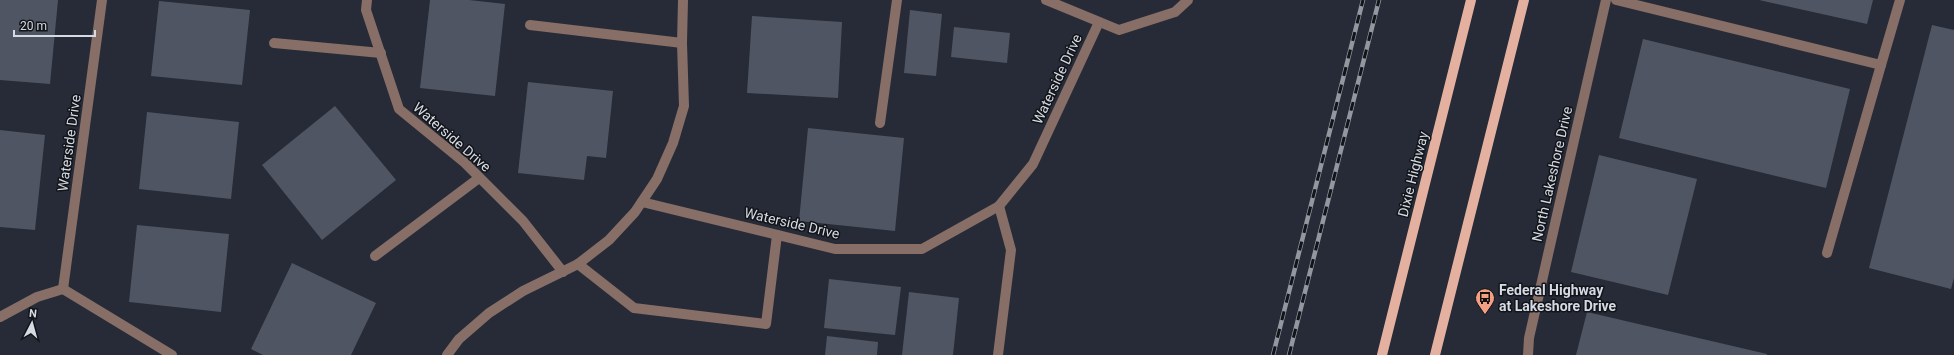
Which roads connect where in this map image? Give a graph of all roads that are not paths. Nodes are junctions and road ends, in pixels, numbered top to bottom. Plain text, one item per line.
1 (102, 0) edge
2 (367, 0) edge
3 (683, 0) edge
4 (897, 0) edge
5 (1046, 0) edge
6 (1188, 0) edge
7 (1471, 0) edge
8 (1524, 0) edge
9 (1606, 0) edge
10 (1616, 0) edge
11 (1900, 0) edge
12 (1099, 22) junction
13 (530, 25) dead end
14 (274, 43) dead end
15 (682, 43) junction
16 (381, 53) junction
17 (1881, 65) junction
18 (880, 123) dead end
19 (480, 178) junction
20 (642, 202) junction
21 (999, 206) junction
22 (777, 235) junction
23 (1828, 253) dead end
24 (376, 256) dead end
25 (578, 264) junction
26 (563, 272) junction
27 (63, 289) junction
28 (0, 317) edge
29 (172, 355) edge
30 (446, 355) edge
31 (998, 355) edge
32 (1382, 355) edge
33 (1435, 355) edge
34 (1528, 355) edge

1 - 27 street, Waterside Drive
2 - 16 street, Waterside Drive
3 - 15 street
4 - 18 street
5 - 12 street, Waterside Drive
6 - 12 street, Waterside Drive
7 - 32 main road, Dixie Highway
8 - 33 main road
9 - 34 street, North Lakeshore Drive
10 - 17 street
11 - 17 street
12 - 21 street, Waterside Drive
13 - 15 street
14 - 16 street
15 - 20 street
16 - 19 street, Waterside Drive
17 - 23 street
19 - 24 street
19 - 26 street, Waterside Drive
20 - 22 street, Waterside Drive
20 - 25 street
21 - 22 street, Waterside Drive
21 - 31 street
22 - 25 street
25 - 26 street
26 - 30 street
27 - 28 street
27 - 29 street

